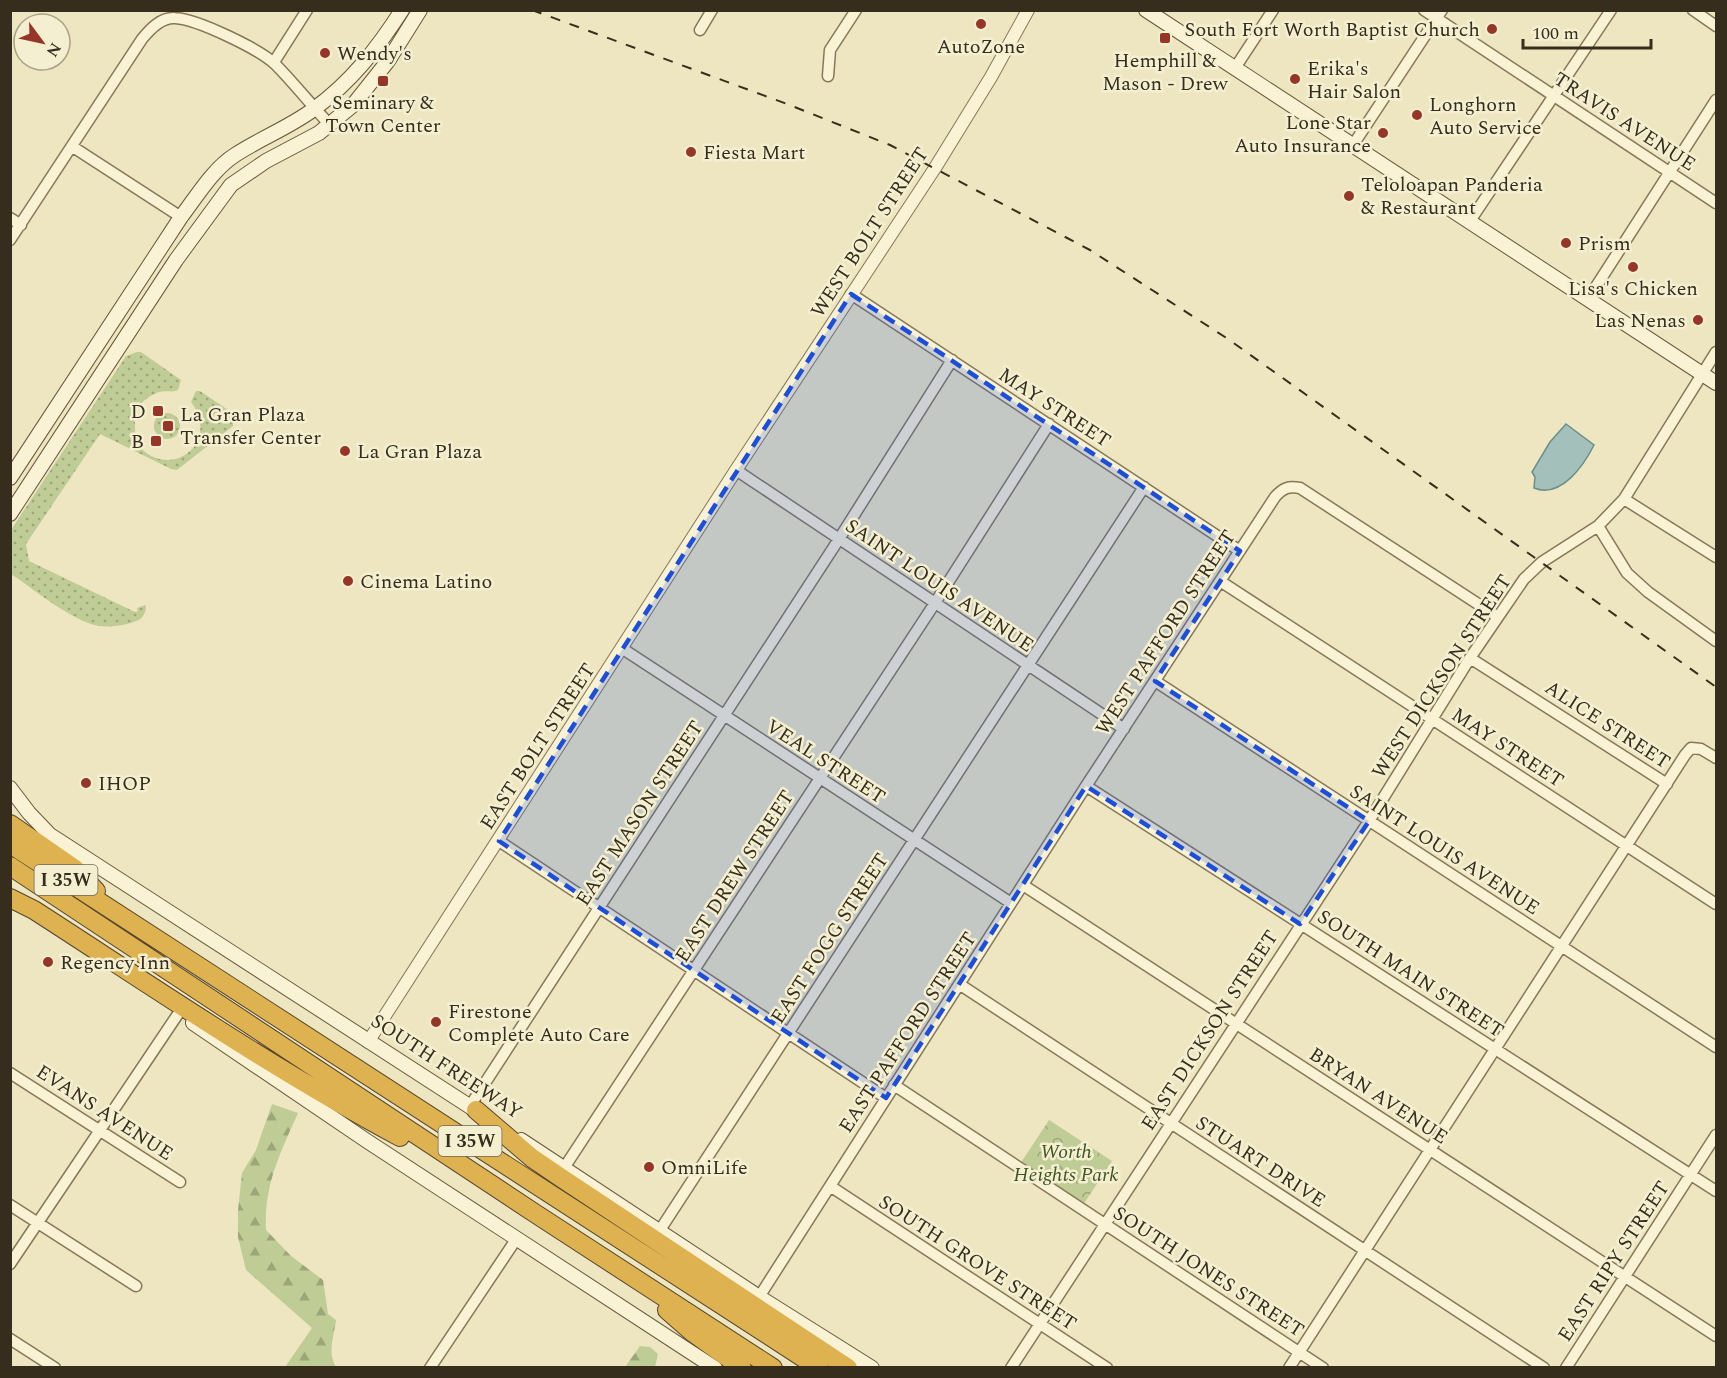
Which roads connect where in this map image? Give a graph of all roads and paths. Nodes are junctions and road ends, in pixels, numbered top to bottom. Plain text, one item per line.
1 (307, 10) edge
2 (402, 10) edge
3 (420, 10) edge
4 (712, 10) edge
5 (856, 10) edge
6 (1028, 10) edge
7 (1146, 10) edge
8 (1273, 10) edge
9 (1424, 10) edge
10 (1611, 10) edge
11 (1693, 10) edge
12 (1439, 15) edge
13 (1716, 26) edge
14 (700, 30) dead end
15 (274, 62) junction
16 (1235, 68) junction
17 (828, 76) dead end
18 (1553, 95) junction
19 (1716, 100) edge
20 (315, 109) junction
21 (330, 125) junction
22 (1353, 145) junction
23 (73, 147) junction
24 (1670, 172) junction
25 (1716, 203) edge
26 (181, 217) junction
27 (10, 218) edge
28 (1470, 221) junction
29 (21, 225) junction
30 (10, 240) edge
31 (176, 260) junction
32 (142, 278) junction
33 (851, 294) junction
34 (1588, 298) junction
35 (129, 334) junction
36 (1716, 352) edge
37 (952, 360) junction
38 (1703, 374) junction
39 (74, 381) junction
40 (1716, 383) edge
41 (1049, 424) junction
42 (736, 470) junction
43 (12, 472) edge
44 (1144, 487) junction
45 (1624, 499) junction
46 (10, 514) edge
47 (1598, 526) junction
48 (839, 539) junction
49 (1240, 551) junction
50 (1716, 557) edge
51 (1220, 581) junction
52 (935, 603) junction
53 (1498, 617) junction
54 (1716, 641) edge
55 (623, 649) junction
56 (1470, 658) junction
57 (1029, 666) junction
58 (1155, 681) junction
59 (724, 716) junction
60 (1432, 719) junction
61 (1124, 729) junction
62 (1716, 758) edge
63 (819, 779) junction
64 (1667, 784) junction
65 (1086, 786) junction
66 (10, 788) edge
67 (1369, 821) junction
68 (10, 824) edge
69 (914, 840) junction
70 (499, 841) junction
71 (10, 844) edge
72 (1627, 846) junction
73 (10, 866) edge
74 (1023, 885) junction
75 (10, 898) edge
76 (10, 903) edge
77 (1011, 903) junction
78 (1716, 904) edge
79 (599, 908) junction
80 (121, 915) junction
81 (1300, 924) junction
82 (1562, 946) junction
83 (694, 970) junction
84 (959, 984) junction
85 (178, 1014) junction
86 (1235, 1024) junction
87 (789, 1033) junction
88 (369, 1042) junction
89 (1716, 1047) edge
90 (1496, 1049) junction
91 (10, 1073) edge
92 (894, 1086) junction
93 (886, 1098) junction
94 (473, 1108) junction
95 (1170, 1123) junction
96 (99, 1131) junction
97 (1716, 1135) edge
98 (1431, 1149) junction
99 (564, 1168) junction
100 (1691, 1174) junction
101 (180, 1182) dead end
102 (830, 1186) junction
103 (499, 1190) junction
104 (1716, 1191) edge
105 (10, 1205) edge
106 (38, 1223) junction
107 (1104, 1224) junction
108 (660, 1230) junction
109 (517, 1238) junction
110 (1365, 1250) junction
111 (10, 1264) edge
112 (618, 1268) junction
113 (1625, 1276) junction
114 (136, 1286) dead end
115 (759, 1297) junction
116 (1040, 1323) junction
117 (1716, 1336) edge
118 (10, 1339) edge
119 (1299, 1352) junction
120 (55, 1368) edge
121 (430, 1368) edge
122 (715, 1368) edge
123 (742, 1368) edge
124 (773, 1368) edge
125 (819, 1368) edge
126 (848, 1368) edge
127 (872, 1368) edge
128 (1011, 1368) edge
129 (1107, 1368) edge
130 (1289, 1368) edge
131 (1323, 1368) edge
132 (1544, 1368) edge
133 (1566, 1368) edge

1 - 15 street
2 - 20 main road
3 - 21 main road
4 - 14 street
5 - 17 street
6 - 33 street, WEST BOLT STREET
7 - 16 main road
8 - 16 street
9 - 12 street, TRAVIS AVENUE
10 - 18 street
11 - 13 street
12 - 18 street, TRAVIS AVENUE
12 - 22 street
15 - 20 street
15 - 23 street
16 - 22 main road
18 - 24 street, TRAVIS AVENUE
18 - 28 street
19 - 24 street
20 - 21 street
20 - 26 main road
21 - 31 main road
22 - 28 main road
23 - 26 street
23 - 29 street
24 - 25 street, TRAVIS AVENUE
24 - 34 street
26 - 31 main road
26 - 32 main road
27 - 29 street
28 - 34 main road
29 - 30 street
31 - 35 main road
32 - 35 main road
32 - 39 main road
33 - 37 street, MAY STREET
33 - 42 street, WEST BOLT STREET
34 - 38 main road
35 - 39 main road
35 - 46 main road
36 - 38 street, WEST DICKSON STREET
37 - 41 street, MAY STREET
37 - 48 street, EAST MASON STREET
38 - 40 main road
38 - 45 street, WEST DICKSON STREET
39 - 43 main road
41 - 44 street, MAY STREET
41 - 52 street, EAST DREW STREET
42 - 48 street, SAINT LOUIS AVENUE
42 - 55 street, EAST BOLT STREET
44 - 49 street, MAY STREET
44 - 57 street, EAST FOGG STREET
45 - 47 street, WEST DICKSON STREET
45 - 50 street
47 - 53 street, WEST DICKSON STREET
47 - 54 street
48 - 52 street, SAINT LOUIS AVENUE
48 - 59 street, EAST MASON STREET
49 - 51 street, WEST PAFFORD STREET
49 - 53 street, WEST PAFFORD STREET
51 - 58 street, WEST PAFFORD STREET
51 - 60 street, MAY STREET
52 - 57 street, SAINT LOUIS AVENUE
52 - 63 street, EAST DREW STREET
53 - 56 street, WEST DICKSON STREET
55 - 59 street, VEAL STREET
55 - 70 street, EAST BOLT STREET
56 - 60 street, WEST DICKSON STREET
56 - 64 street, ALICE STREET
57 - 61 street, SAINT LOUIS AVENUE
57 - 69 street, EAST FOGG STREET
58 - 61 street, WEST PAFFORD STREET
58 - 67 street, SAINT LOUIS AVENUE
59 - 63 street, VEAL STREET
59 - 79 street, EAST MASON STREET
60 - 67 street, WEST DICKSON STREET
60 - 72 street, MAY STREET
61 - 65 street, WEST PAFFORD STREET
62 - 64 street, ALICE STREET
63 - 69 street, VEAL STREET
63 - 83 street, EAST DREW STREET
64 - 72 street
65 - 74 street, EAST PAFFORD STREET
65 - 81 street, SOUTH MAIN STREET
66 - 88 main road, SOUTH FREEWAY
67 - 81 street, WEST DICKSON STREET
67 - 82 street, SAINT LOUIS AVENUE
68 - 80 highway
69 - 77 street, VEAL STREET
69 - 87 street, EAST FOGG STREET
70 - 79 street
70 - 88 street, EAST BOLT STREET
71 - 80 highway, I 35W
72 - 78 street, MAY STREET
72 - 82 street
73 - 103 highway, I 35W
74 - 77 street, EAST PAFFORD STREET
74 - 86 street, BRYAN AVENUE
75 - 103 highway
76 - 85 main road
77 - 84 street, EAST PAFFORD STREET
79 - 83 street
79 - 94 street, EAST MASON STREET
80 - 125 highway, I 35W
81 - 86 street, EAST DICKSON STREET
81 - 90 street, SOUTH MAIN STREET
82 - 89 street, SAINT LOUIS AVENUE
82 - 90 street
83 - 87 street
83 - 99 street, EAST DREW STREET
84 - 92 street, EAST PAFFORD STREET
84 - 95 street, STUART DRIVE
85 - 96 street
85 - 109 main road
86 - 95 street, EAST DICKSON STREET
86 - 98 street, BRYAN AVENUE
87 - 93 street
87 - 108 street, EAST FOGG STREET
88 - 94 main road, SOUTH FREEWAY
90 - 98 street
90 - 100 street, SOUTH MAIN STREET
91 - 96 street, EVANS AVENUE
92 - 93 street, EAST PAFFORD STREET
92 - 107 street, SOUTH JONES STREET
93 - 102 street, EAST PAFFORD STREET
94 - 99 main road, SOUTH FREEWAY
94 - 126 highway
95 - 107 street, EAST DICKSON STREET
95 - 110 street, STUART DRIVE
96 - 101 street, EVANS AVENUE
96 - 106 street
97 - 100 street, EAST RIPY STREET
98 - 110 street
98 - 113 street, BRYAN AVENUE
99 - 108 main road, SOUTH FREEWAY
100 - 104 street, SOUTH MAIN STREET
100 - 113 street, EAST RIPY STREET
102 - 115 street, EAST PAFFORD STREET
102 - 116 street, SOUTH GROVE STREET
103 - 112 highway, I 35W
105 - 106 street
106 - 111 street
106 - 114 street
107 - 116 street, EAST DICKSON STREET
107 - 119 street, SOUTH JONES STREET
108 - 115 main road, SOUTH FREEWAY
109 - 121 street
109 - 122 main road
110 - 119 street
110 - 132 street, STUART DRIVE
112 - 123 highway
112 - 124 highway, I 35W
113 - 117 street, BRYAN AVENUE
113 - 133 street, EAST RIPY STREET
115 - 127 main road, SOUTH FREEWAY
116 - 128 street, EAST DICKSON STREET
116 - 129 street, SOUTH GROVE STREET
118 - 120 street
119 - 130 street
119 - 131 street, SOUTH JONES STREET

